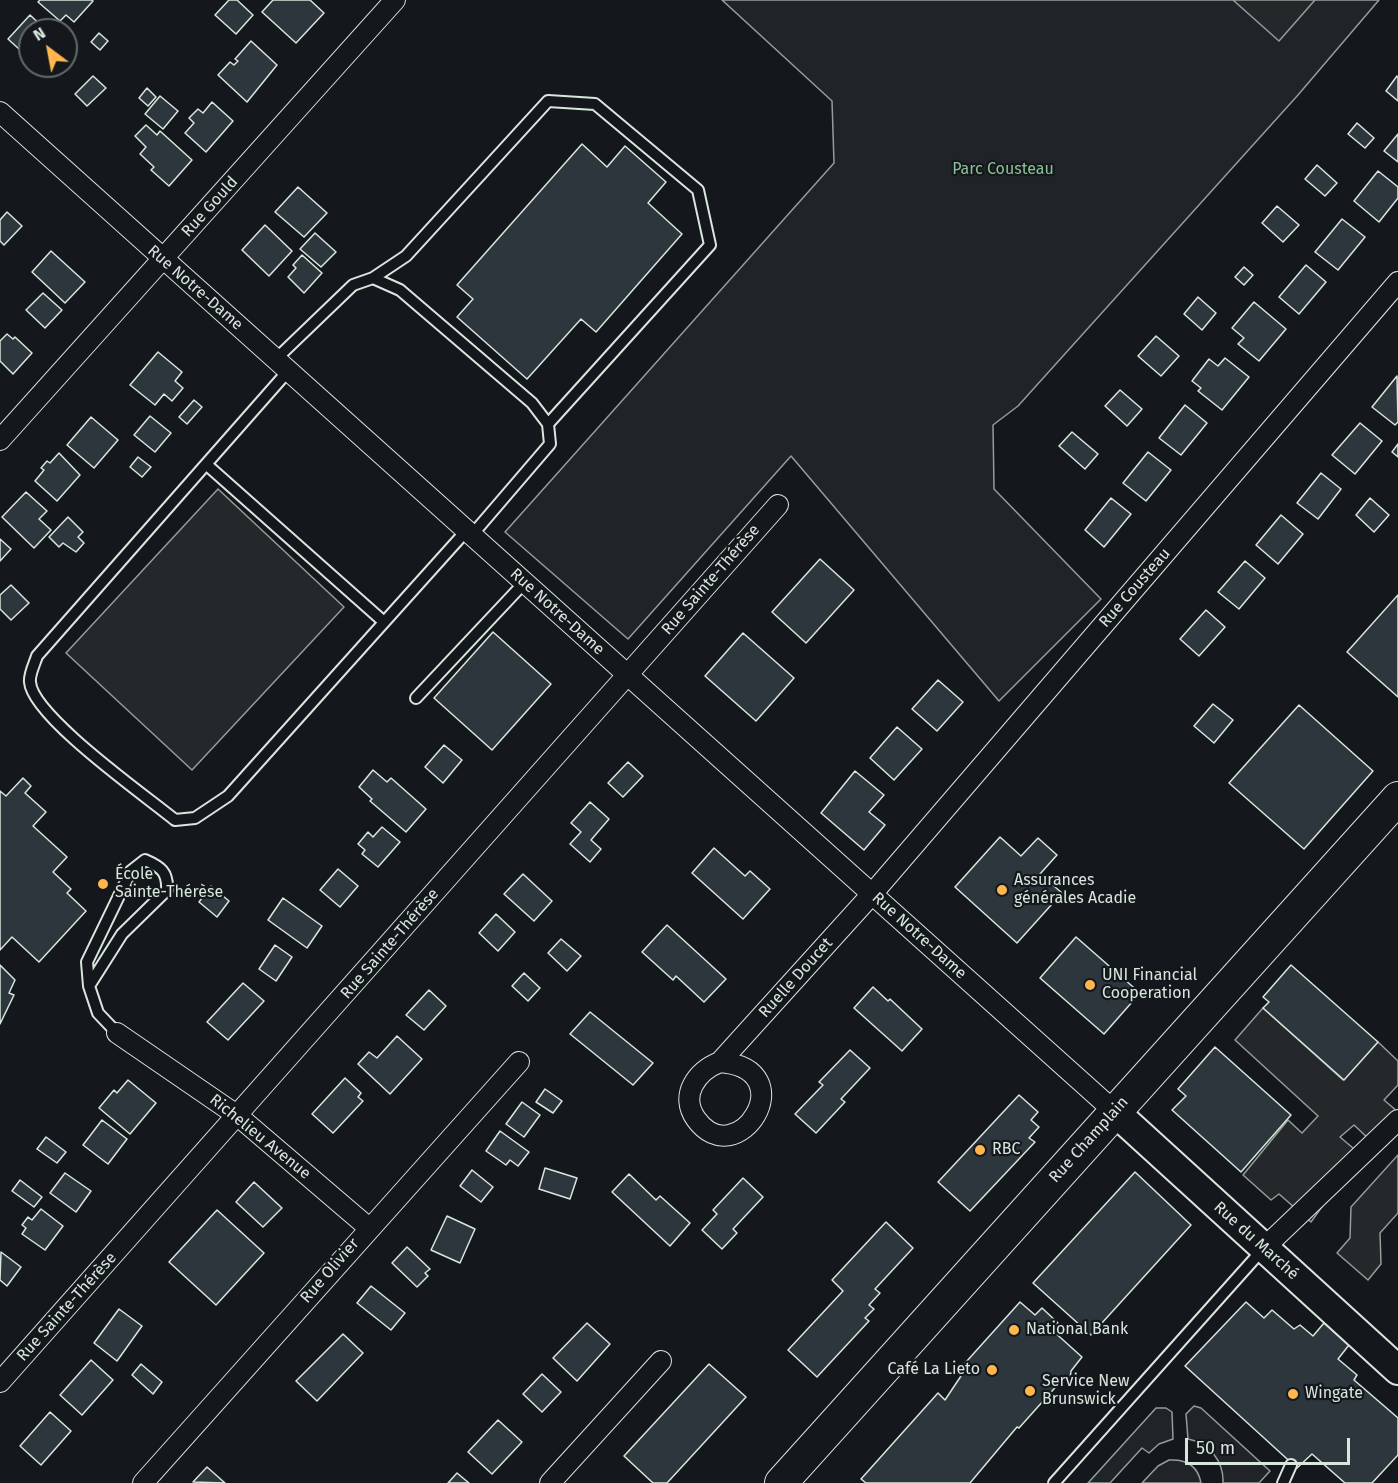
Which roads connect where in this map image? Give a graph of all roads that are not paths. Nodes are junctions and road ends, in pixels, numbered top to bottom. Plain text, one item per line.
1 (395, 0) edge
2 (0, 112) edge
3 (162, 259) junction
4 (373, 278) junction
5 (1398, 282) edge
6 (282, 365) junction
7 (548, 424) junction
8 (0, 440) edge
9 (207, 465) junction
10 (778, 505) dead end
11 (469, 533) junction
12 (525, 582) junction
13 (384, 622) junction
14 (628, 675) junction
15 (416, 698) dead end
16 (1398, 798) edge
17 (872, 894) junction
18 (89, 986) junction
19 (117, 1033) joint
20 (519, 1062) dead end
21 (720, 1062) dead end
22 (1114, 1111) junction
23 (238, 1116) junction
24 (1398, 1120) edge
25 (369, 1228) junction
26 (1264, 1248) junction
27 (661, 1361) dead end
28 (1398, 1370) edge
29 (0, 1382) edge
30 (1291, 1465) dead end
31 (143, 1483) edge
32 (550, 1483) edge
33 (781, 1483) edge
34 (1054, 1483) edge
35 (1282, 1483) edge

1 - 3 street, Rue Gould
2 - 3 street, Rue Notre-Dame
3 - 6 street, Rue Notre-Dame
3 - 8 street, Rue Gould
4 - 6 lane
4 - 7 lane
4 - 7 lane
5 - 17 street, Rue Cousteau
6 - 9 lane
6 - 11 street, Rue Notre-Dame
7 - 11 lane
9 - 13 lane
9 - 13 lane
10 - 14 street, Rue Sainte-Thérèse
11 - 12 street, Rue Notre-Dame
11 - 13 lane
12 - 14 street, Rue Notre-Dame
12 - 15 lane
14 - 17 street, Rue Notre-Dame
14 - 23 street, Rue Sainte-Thérèse
16 - 22 main road, Rue Champlain
17 - 21 street, Ruelle Doucet
17 - 22 street, Rue Notre-Dame
18 - 18 lane
18 - 19 lane
19 - 23 street, Richelieu Avenue
20 - 25 street, Rue Olivier
22 - 26 street, Rue du Marché
22 - 33 main road, Rue Champlain
23 - 25 street, Richelieu Avenue
23 - 29 street, Rue Sainte-Thérèse
24 - 26 street
25 - 31 street, Rue Olivier
26 - 28 street, Rue du Marché
26 - 34 lane
27 - 32 street
30 - 35 lane

